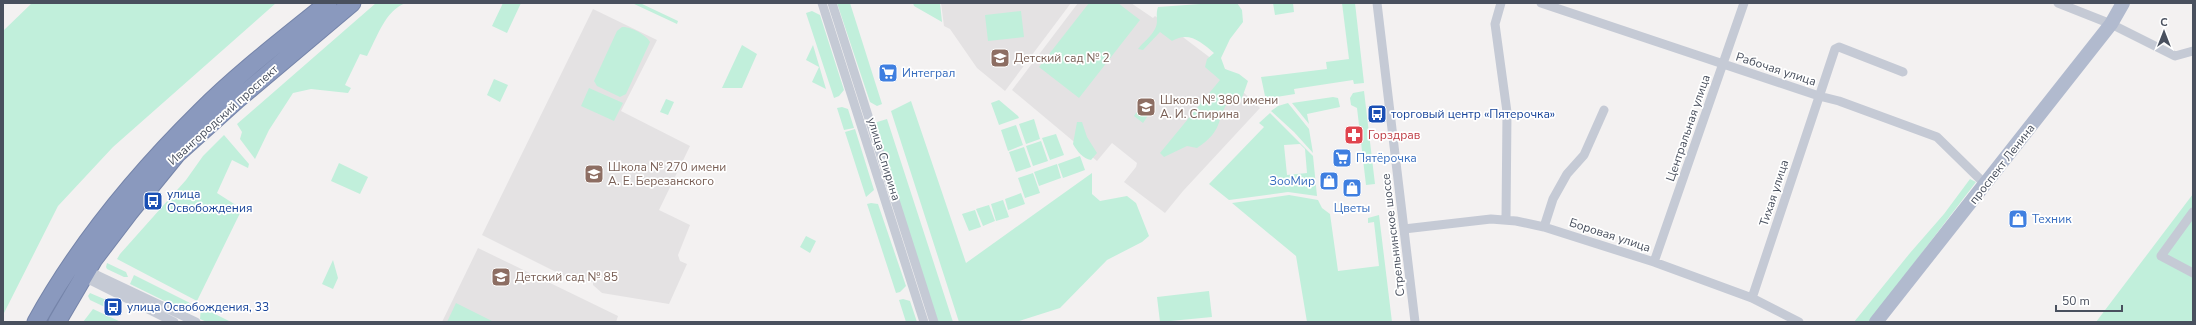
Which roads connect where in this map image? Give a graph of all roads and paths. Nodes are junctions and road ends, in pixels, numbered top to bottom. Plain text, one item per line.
1 (328, 3) edge
2 (352, 3) edge
3 (822, 3) edge
4 (832, 3) edge
5 (1378, 3) edge
6 (1501, 3) edge
7 (1541, 3) edge
8 (1744, 3) edge
9 (2058, 3) edge
10 (2123, 3) edge
11 (2111, 24) junction
12 (2193, 51) edge
13 (1723, 64) junction
14 (1903, 72) dead end
15 (1819, 96) junction
16 (1604, 110) dead end
17 (1986, 185) junction
18 (2193, 212) edge
19 (1506, 219) junction
20 (1544, 227) junction
21 (1404, 229) junction
22 (1654, 262) junction
23 (80, 271) junction
24 (2193, 273) edge
25 (1752, 298) junction
26 (36, 322) edge
27 (56, 322) edge
28 (174, 322) edge
29 (196, 322) edge
30 (924, 322) edge
31 (934, 322) edge
32 (1415, 322) edge
33 (1799, 322) edge
34 (1876, 322) edge

1 - 23 highway, Ивангородский проспект
2 - 23 highway, Ивангородский проспект
3 - 30 street, улица Спирина
4 - 31 street, улица Спирина
5 - 21 street, Стрельнинское шоссе
6 - 19 street
7 - 13 street, Рабочая улица
8 - 13 street, Центральная улица
9 - 11 street
10 - 11 main road, проспект Ленина
11 - 12 street
11 - 17 main road, проспект Ленина
13 - 15 street, Рабочая улица
13 - 22 street, Центральная улица
14 - 15 street, Тихая улица
15 - 17 street, Рабочая улица
15 - 25 street, Тихая улица
16 - 20 street
17 - 34 main road, проспект Ленина
18 - 24 street
19 - 20 street, Боровая улица
19 - 21 street, Боровая улица
20 - 22 street, Боровая улица
21 - 32 street, Стрельнинское шоссе
22 - 25 street, Боровая улица
23 - 26 highway, Ивангородский проспект
23 - 27 highway, Ивангородский проспект
23 - 28 street
23 - 29 street
25 - 33 street, Боровая улица

